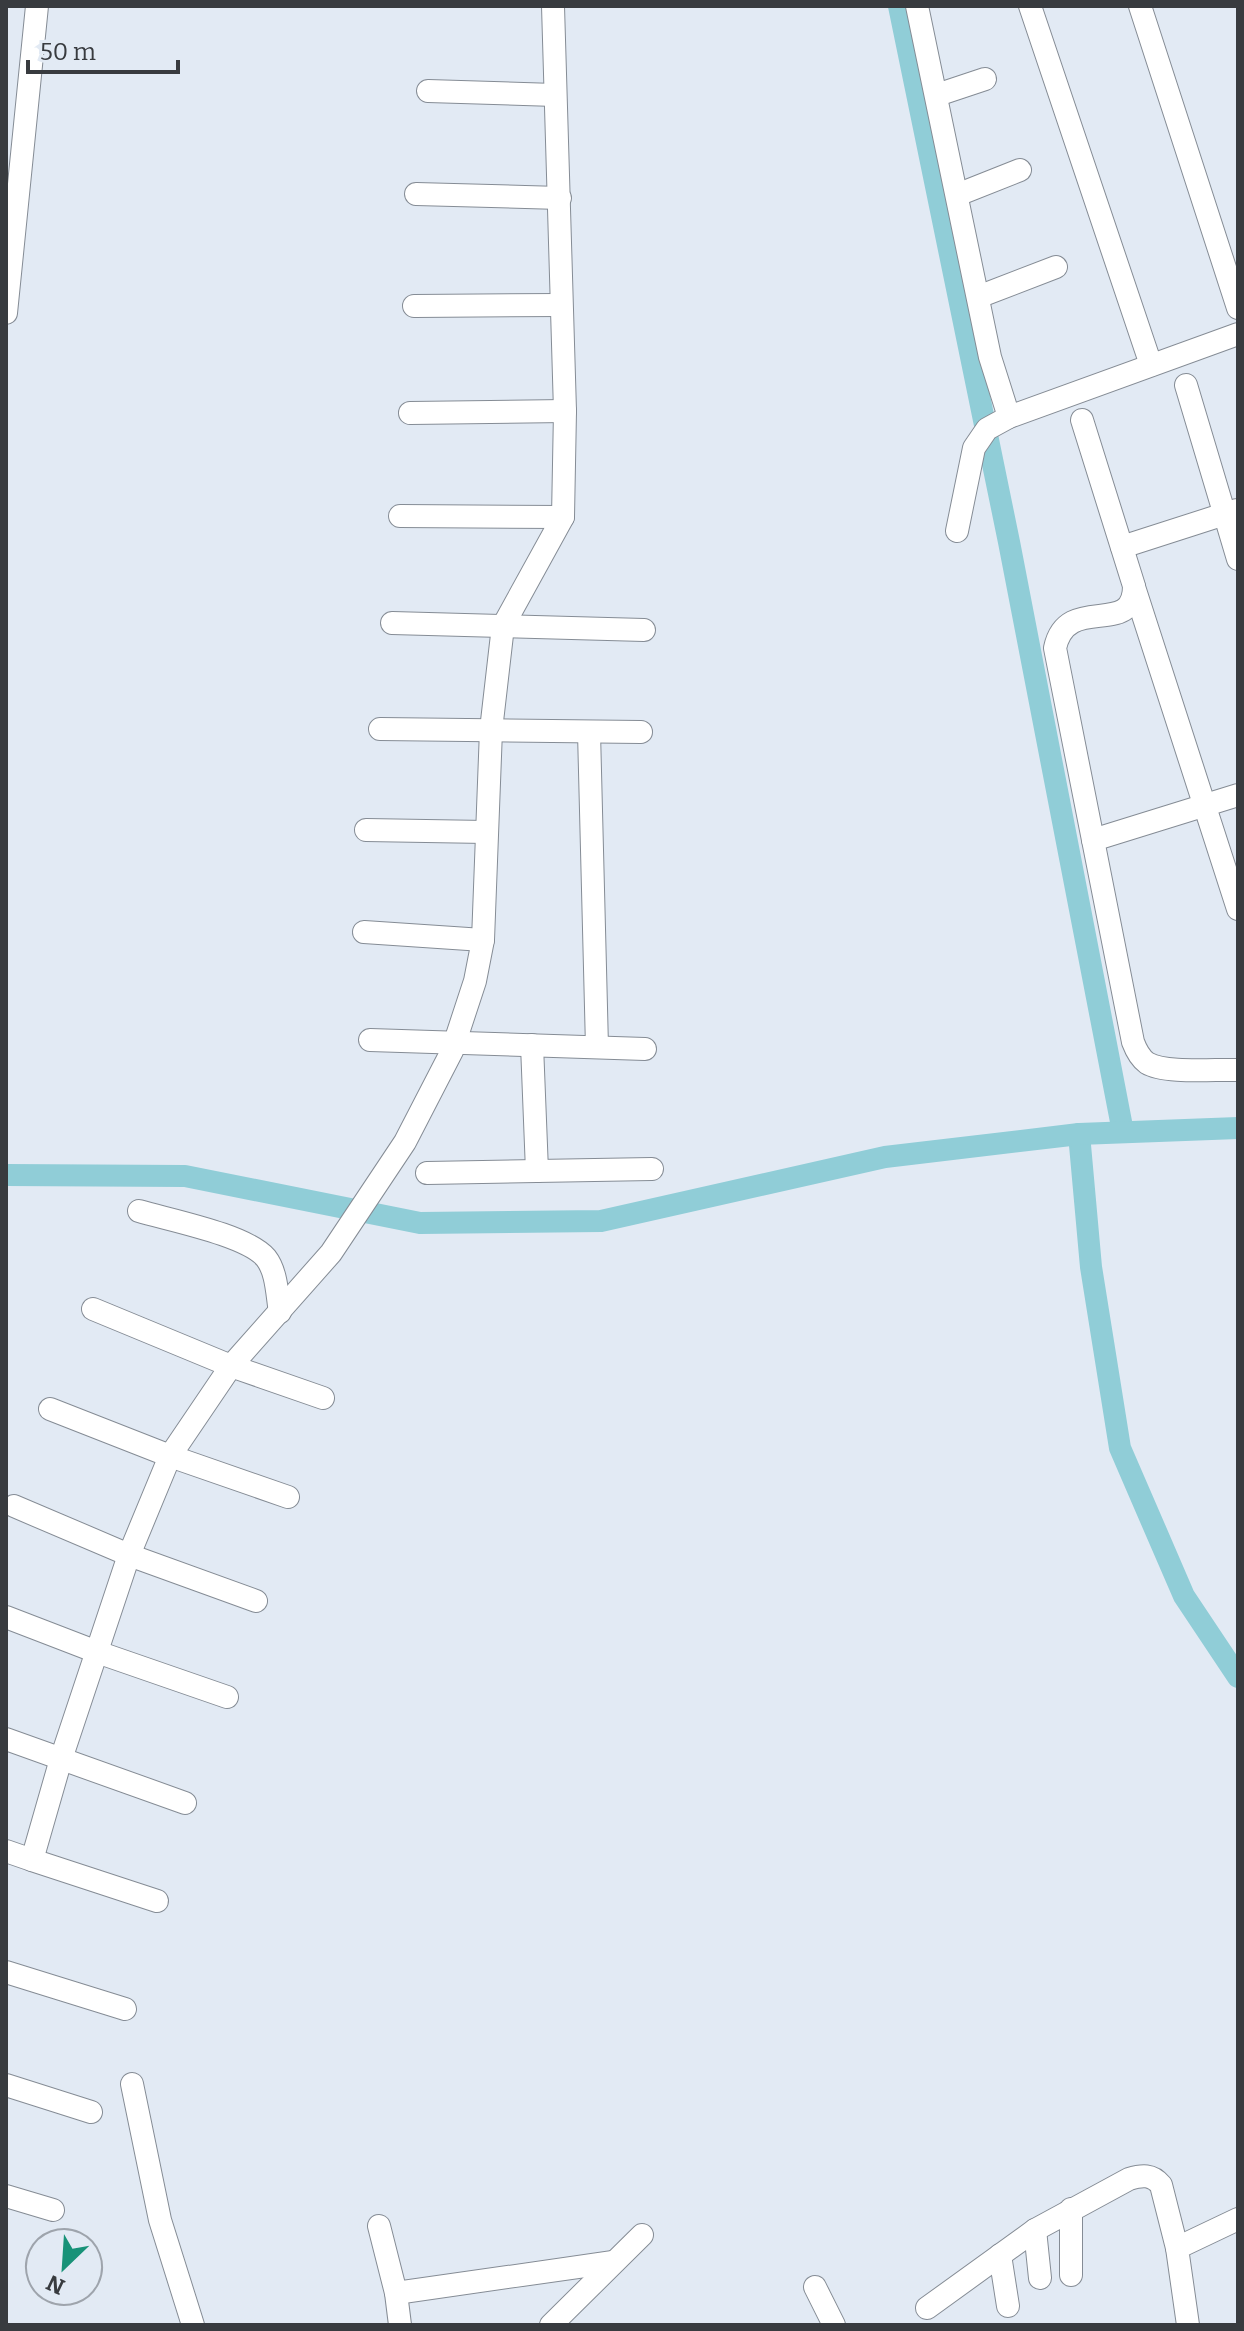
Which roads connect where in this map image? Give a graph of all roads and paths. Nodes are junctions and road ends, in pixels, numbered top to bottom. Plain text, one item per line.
1 (37, 6) edge
2 (553, 6) edge
3 (917, 6) edge
4 (1030, 6) edge
5 (1140, 6) edge
6 (985, 79) dead end
7 (428, 91) dead end
8 (555, 95) junction
9 (937, 95) junction
10 (1020, 170) dead end
11 (416, 194) dead end
12 (957, 195) junction
13 (560, 198) junction
14 (1056, 267) dead end
15 (978, 297) junction
16 (561, 305) junction
17 (414, 306) dead end
18 (1238, 308) edge
19 (6, 313) edge
20 (1238, 334) edge
21 (1151, 365) junction
22 (1186, 385) dead end
23 (565, 411) junction
24 (410, 413) dead end
25 (1009, 417) junction
26 (1082, 420) dead end
27 (1231, 512) edge
28 (400, 516) dead end
29 (563, 517) junction
30 (957, 531) dead end
31 (1122, 547) junction
32 (1238, 559) edge
33 (1134, 586) junction
34 (392, 623) dead end
35 (503, 626) junction
36 (644, 630) dead end
37 (380, 729) dead end
38 (491, 730) junction
39 (589, 732) junction
40 (641, 732) dead end
41 (1238, 795) edge
42 (1204, 805) junction
43 (366, 830) dead end
44 (486, 832) junction
45 (1093, 840) junction
46 (1238, 909) edge
47 (364, 932) dead end
48 (483, 940) junction
49 (370, 1040) dead end
50 (455, 1042) junction
51 (532, 1045) junction
52 (597, 1047) junction
53 (645, 1049) dead end
54 (1238, 1070) edge
55 (652, 1169) dead end
56 (537, 1171) junction
57 (427, 1173) dead end
58 (139, 1211) dead end
59 (93, 1309) dead end
60 (280, 1312) junction
61 (231, 1366) junction
62 (323, 1398) dead end
63 (50, 1409) dead end
64 (170, 1456) junction
65 (288, 1497) dead end
66 (14, 1506) dead end
67 (129, 1555) junction
68 (256, 1601) dead end
69 (6, 1617) edge
70 (97, 1652) junction
71 (227, 1697) dead end
72 (6, 1739) edge
73 (61, 1759) junction
74 (185, 1803) dead end
75 (6, 1851) edge
76 (32, 1860) junction
77 (157, 1901) dead end
78 (6, 1972) edge
79 (125, 2009) dead end
80 (132, 2084) dead end
81 (6, 2085) edge
82 (91, 2112) dead end
83 (6, 2196) edge
84 (1071, 2209) junction
85 (53, 2210) dead end
86 (1238, 2219) edge
87 (379, 2226) dead end
88 (1035, 2230) junction
89 (642, 2235) dead end
90 (1177, 2248) junction
91 (1000, 2255) junction
92 (613, 2262) junction
93 (1071, 2275) dead end
94 (1040, 2278) dead end
95 (815, 2287) dead end
96 (396, 2293) junction
97 (1008, 2306) dead end
98 (927, 2308) dead end
99 (193, 2325) edge
100 (400, 2325) edge
101 (551, 2325) edge
102 (834, 2325) edge
103 (1188, 2325) edge

1 - 19 street
2 - 8 street
3 - 9 street
4 - 21 street
5 - 18 street
6 - 9 street
7 - 8 street
8 - 13 street
9 - 12 street
10 - 12 street
11 - 13 street
12 - 15 street
13 - 16 street
14 - 15 street
15 - 25 street
16 - 17 street
16 - 23 street
20 - 21 street
21 - 25 street
22 - 27 street
23 - 24 street
23 - 29 street
25 - 30 street
26 - 31 street
27 - 31 street
27 - 32 street
28 - 29 street
29 - 35 street
31 - 33 street
33 - 42 street
33 - 45 street
34 - 35 street
35 - 36 street
35 - 38 street
37 - 38 street
38 - 39 street
38 - 44 street
39 - 40 street
39 - 52 street
41 - 42 street
42 - 45 street
42 - 46 street
43 - 44 street
44 - 48 street
45 - 54 street
47 - 48 street
48 - 50 street
49 - 50 street
50 - 51 street
50 - 60 street
51 - 52 street
51 - 56 street
52 - 53 street
55 - 56 street
56 - 57 street
58 - 60 street
59 - 61 street
60 - 61 street
61 - 62 street
61 - 64 street
63 - 64 street
64 - 65 street
64 - 67 street
66 - 67 street
67 - 68 street
67 - 70 street
69 - 70 street
70 - 71 street
70 - 73 street
72 - 73 street
73 - 74 street
73 - 76 street
75 - 76 street
76 - 77 street
78 - 79 street
80 - 99 street
81 - 82 street
83 - 85 street
84 - 88 street
84 - 90 street
84 - 93 street
86 - 90 street
87 - 96 street
88 - 91 street
88 - 94 street
89 - 92 street
90 - 103 street
91 - 97 street
91 - 98 street
92 - 96 street
92 - 101 street
95 - 102 street
96 - 100 street

